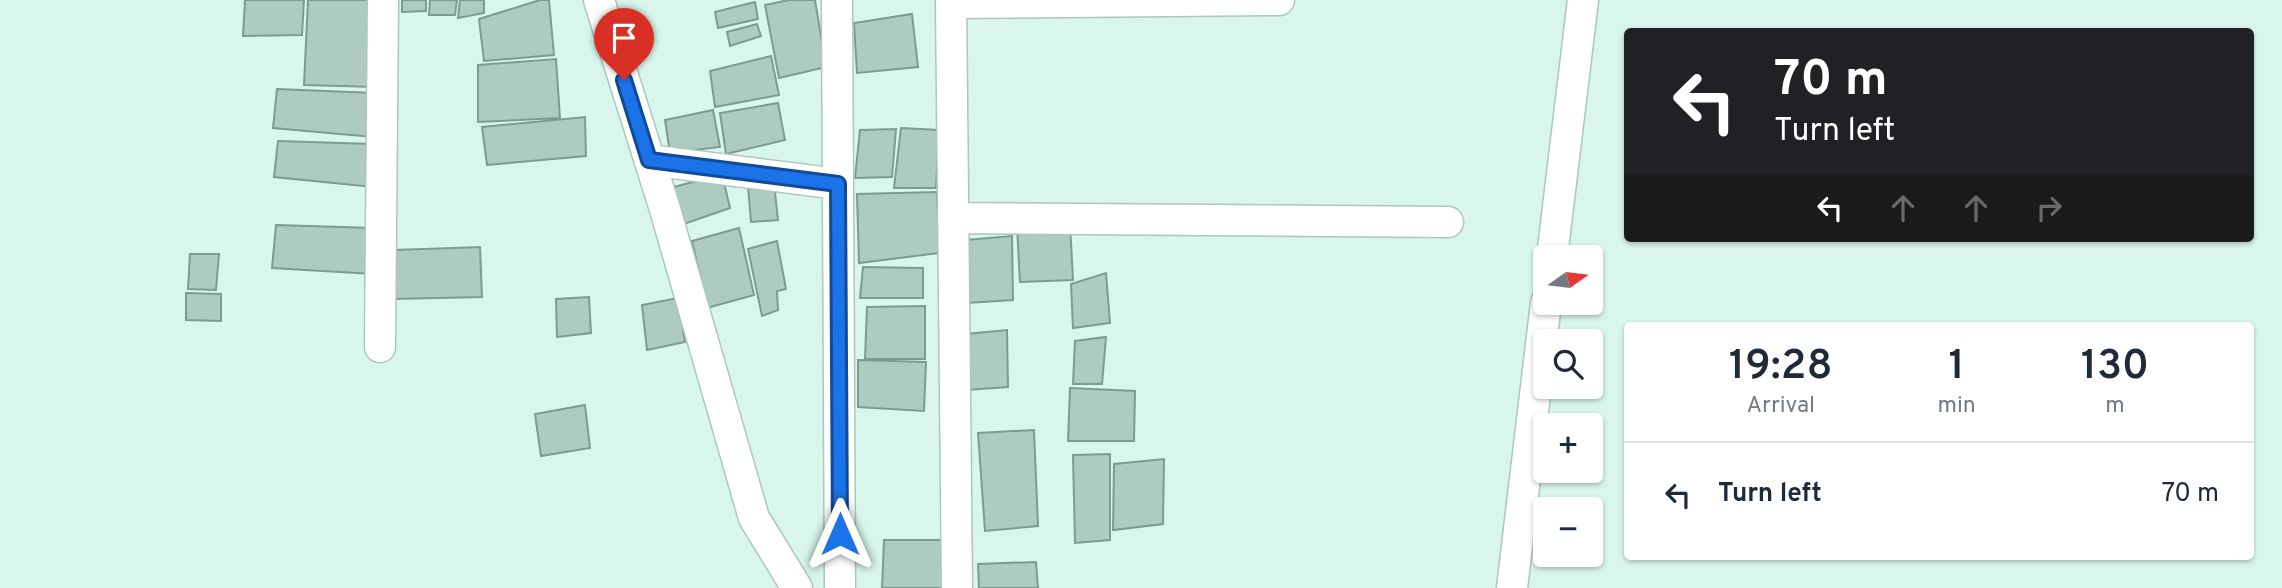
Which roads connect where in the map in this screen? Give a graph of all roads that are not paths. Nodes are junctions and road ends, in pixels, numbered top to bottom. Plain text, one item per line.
1 (383, 0) edge
2 (599, 0) edge
3 (837, 0) edge
4 (1150, 0) edge
5 (1279, 0) edge
6 (1583, 0) edge
7 (951, 1) edge
8 (649, 160) junction
9 (838, 184) junction
10 (953, 218) junction
11 (1448, 222) dead end
12 (1553, 245) edge
13 (1545, 315) edge
14 (380, 347) dead end
15 (797, 588) edge
16 (840, 588) edge
17 (957, 588) edge
18 (1512, 588) edge

1 - 14 street
2 - 8 street
3 - 9 street
4 - 5 street
4 - 7 street
6 - 12 street
7 - 10 street
8 - 9 street
8 - 15 street
9 - 16 street
10 - 11 street
10 - 17 street
13 - 18 street

